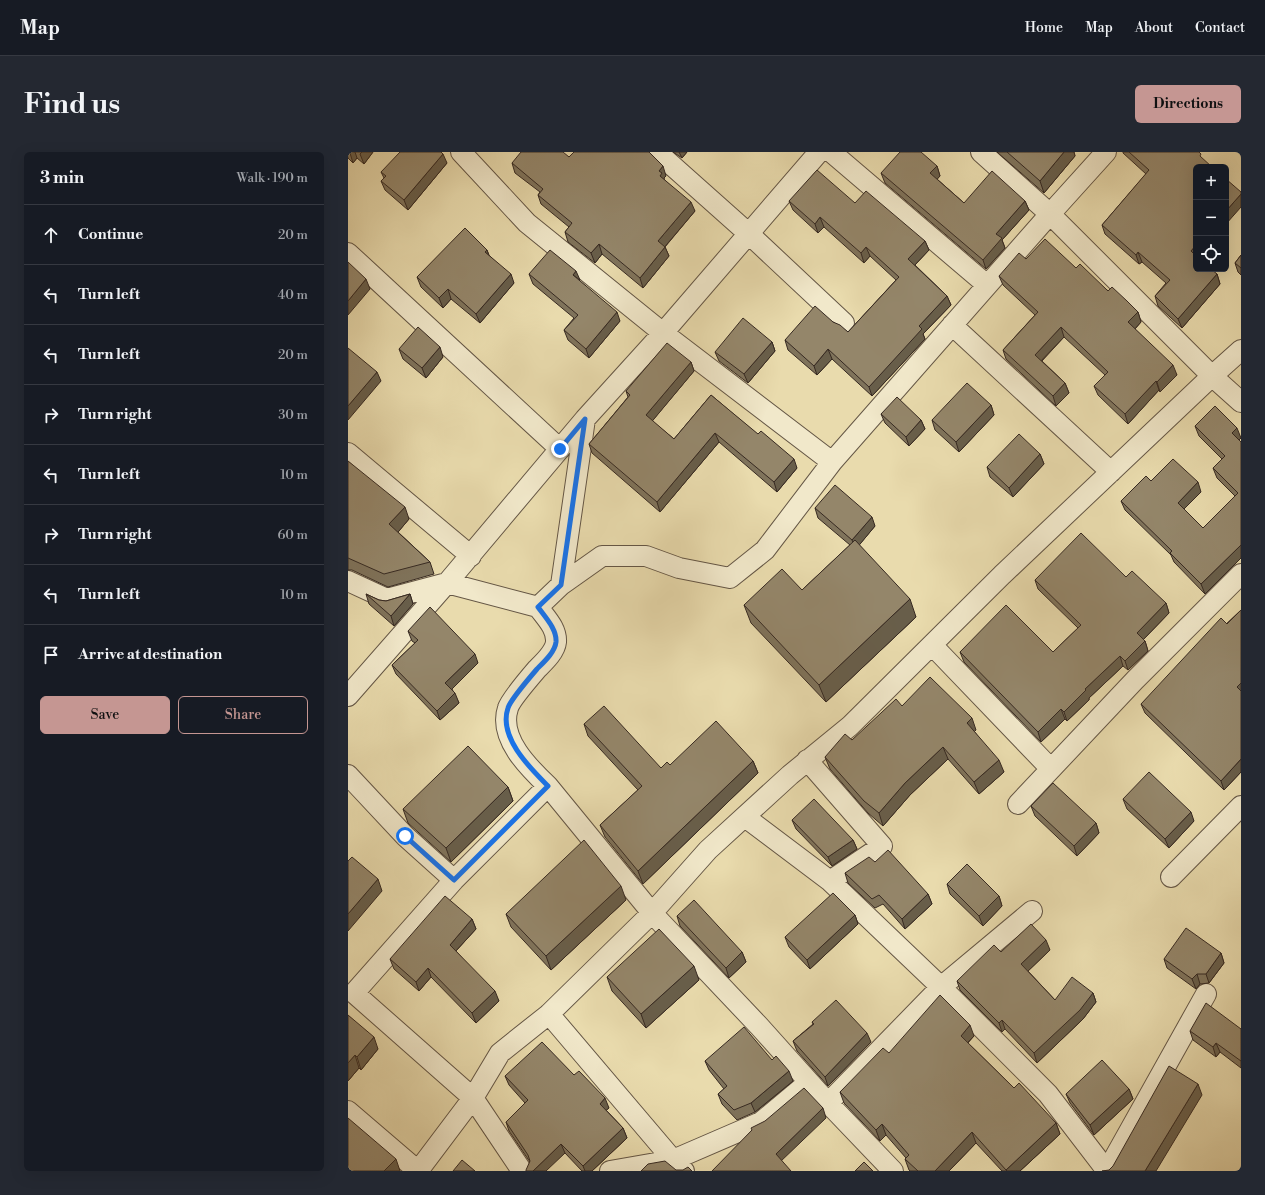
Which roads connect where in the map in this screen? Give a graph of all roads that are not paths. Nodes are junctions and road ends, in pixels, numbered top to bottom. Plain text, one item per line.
1 (461, 152) edge
2 (657, 152) edge
3 (819, 152) edge
4 (831, 152) edge
5 (982, 152) edge
6 (1106, 152) edge
7 (1050, 214) junction
8 (749, 234) junction
9 (349, 257) edge
10 (987, 285) junction
11 (844, 323) dead end
12 (952, 324) junction
13 (663, 333) junction
14 (1241, 350) edge
15 (1212, 376) junction
16 (1241, 402) edge
17 (585, 419) junction
18 (560, 449) junction
19 (348, 453) edge
20 (832, 462) junction
21 (1111, 472) junction
22 (471, 556) junction
23 (1241, 574) edge
24 (348, 581) edge
25 (448, 583) junction
26 (561, 585) junction
27 (538, 607) junction
28 (932, 645) junction
29 (348, 696) edge
30 (807, 760) junction
31 (1051, 769) junction
32 (348, 775) edge
33 (548, 786) junction
34 (1018, 804) dead end
35 (1241, 806) edge
36 (745, 817) junction
37 (1171, 877) dead end
38 (454, 880) junction
39 (830, 881) junction
40 (1032, 911) dead end
41 (652, 913) junction
42 (942, 987) junction
43 (351, 991) edge
44 (1206, 994) dead end
45 (549, 1014) junction
46 (809, 1082) junction
47 (473, 1098) junction
48 (828, 1103) junction
49 (348, 1111) edge
50 (678, 1166) edge
51 (522, 1171) edge
52 (610, 1171) edge
53 (893, 1171) edge
54 (1107, 1171) edge

1 - 13 street
2 - 8 street
3 - 8 street
4 - 10 street
5 - 7 street
6 - 7 street
7 - 10 street
7 - 15 street
8 - 11 street
8 - 13 street
9 - 18 street
10 - 12 street
12 - 20 street
12 - 21 street
13 - 17 street
13 - 20 street
14 - 15 street
15 - 16 street
15 - 21 street
17 - 18 street
17 - 26 street
18 - 22 street
19 - 22 street
20 - 26 street
21 - 28 street
22 - 25 street
23 - 31 street
24 - 25 street
25 - 27 street
25 - 29 street
26 - 27 street
27 - 33 street
28 - 30 street
28 - 31 street
30 - 36 street
30 - 39 street
31 - 34 street
32 - 38 street
33 - 38 street
33 - 41 street
35 - 37 street
36 - 39 street
36 - 41 street
38 - 43 street
39 - 42 street
40 - 42 street
41 - 45 street
41 - 46 street
42 - 48 street
42 - 54 street
43 - 47 street
44 - 54 street
45 - 47 street
45 - 50 street
46 - 48 street
46 - 50 street
47 - 49 street
47 - 51 street
48 - 53 street
50 - 52 street

